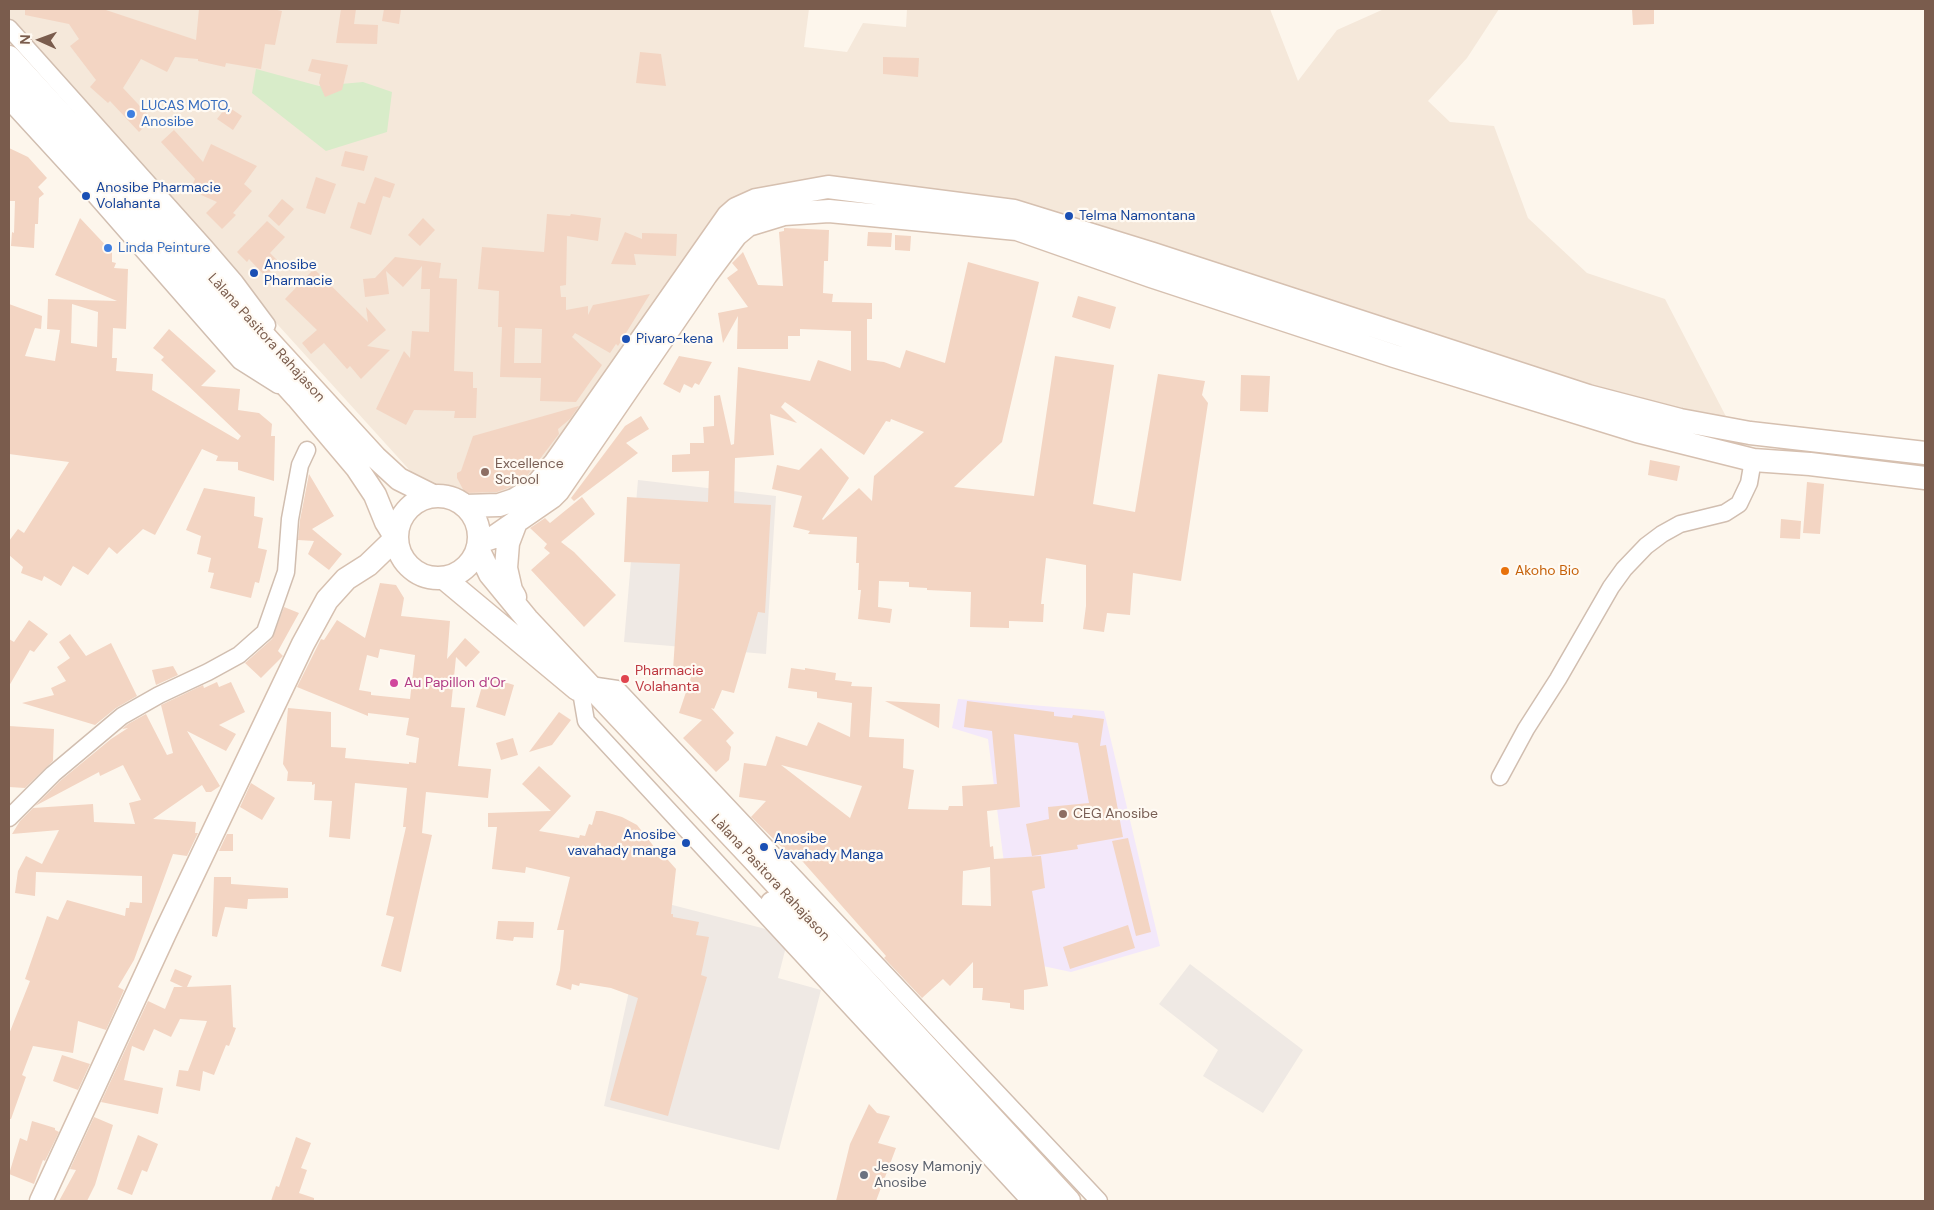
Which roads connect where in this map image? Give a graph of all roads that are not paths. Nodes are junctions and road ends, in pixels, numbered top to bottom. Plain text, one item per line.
1 (9, 28) edge
2 (9, 56) edge
3 (9, 80) edge
4 (9, 101) edge
5 (300, 389) junction
6 (307, 450) dead end
7 (1925, 453) edge
8 (1753, 460) junction
9 (1925, 478) edge
10 (375, 495) junction
11 (432, 496) junction
12 (465, 506) junction
13 (516, 522) junction
14 (396, 538) junction
15 (478, 545) junction
16 (368, 565) junction
17 (445, 579) junction
18 (527, 619) junction
19 (585, 688) junction
20 (1500, 777) dead end
21 (9, 818) edge
22 (42, 1201) edge
23 (1030, 1201) edge
24 (1045, 1201) edge
25 (1069, 1201) edge
26 (1099, 1201) edge

1 - 5 street
2 - 5 street, Làlana Pasitora Rahajason
3 - 5 street, Làlana Pasitora Rahajason
4 - 5 street
5 - 10 street, Làlana Pasitora Rahajason
5 - 11 street, Làlana Pasitora Rahajason
6 - 21 street
7 - 12 street
8 - 9 street
8 - 13 street
8 - 20 street
10 - 14 street, Làlana Pasitora Rahajason
10 - 16 street
11 - 12 street
11 - 14 street
12 - 15 street
13 - 15 street
13 - 18 street
14 - 16 street
14 - 17 street
15 - 17 street
15 - 18 street, Làlana Pasitora Rahajason
16 - 22 street
17 - 19 street, Làlana Pasitora Rahajason
18 - 19 street, Làlana Pasitora Rahajason
19 - 23 street
19 - 24 street, Làlana Pasitora Rahajason
19 - 25 street, Làlana Pasitora Rahajason
19 - 26 street

